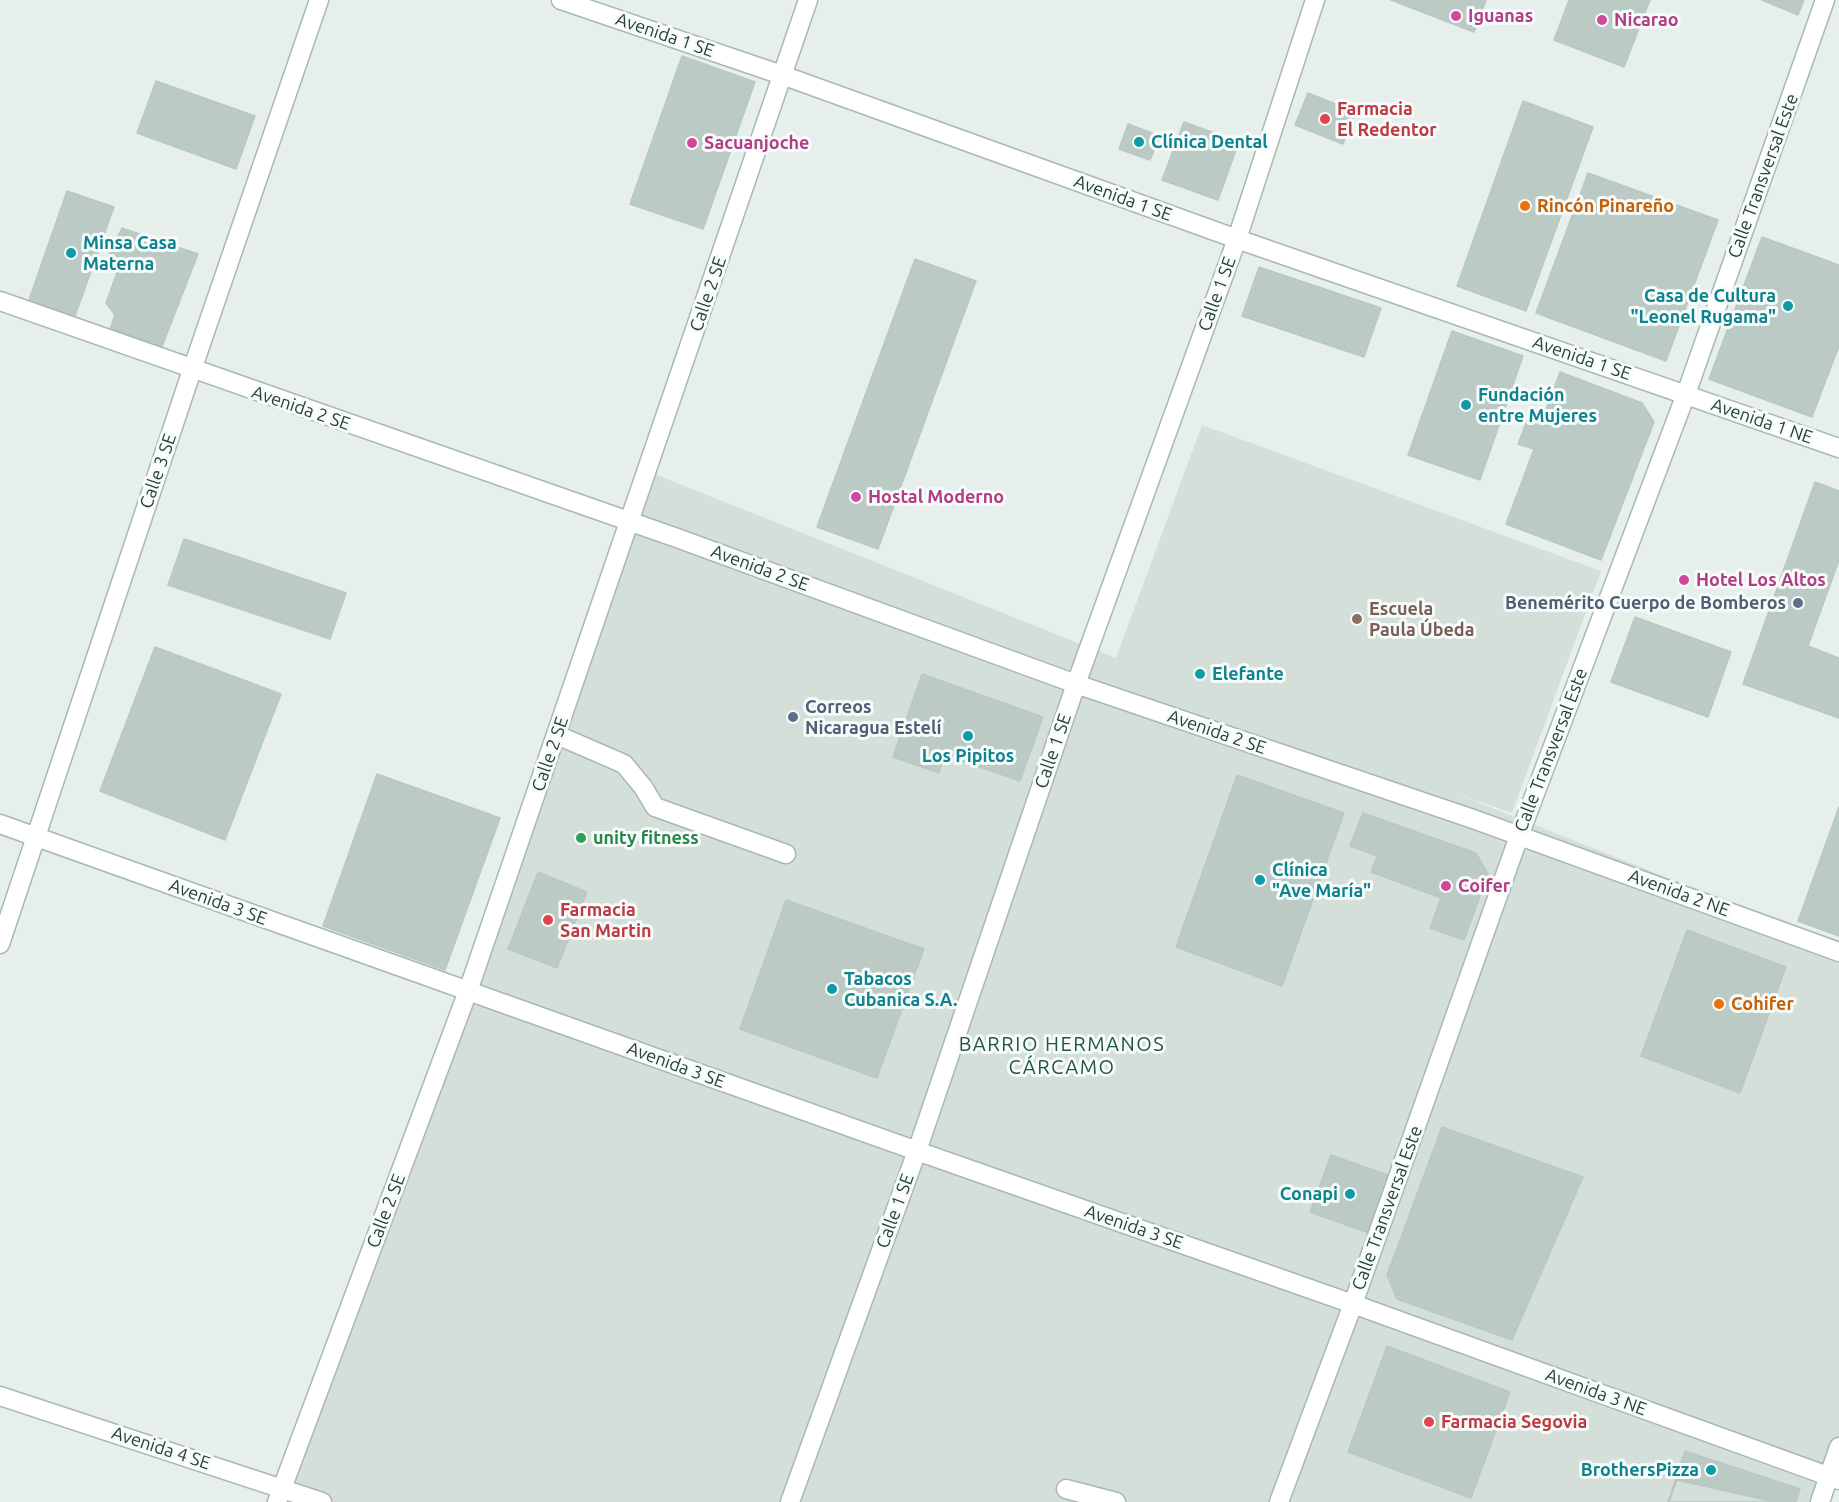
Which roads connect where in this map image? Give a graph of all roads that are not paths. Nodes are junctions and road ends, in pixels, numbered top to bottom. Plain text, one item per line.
1 (319, 0) edge
2 (561, 0) edge
3 (808, 0) edge
4 (1315, 0) edge
5 (1825, 0) edge
6 (782, 75) junction
7 (1237, 238) junction
8 (0, 302) edge
9 (192, 370) junction
10 (1686, 394) junction
11 (1839, 448) edge
12 (630, 522) junction
13 (1076, 684) junction
14 (556, 735) junction
15 (0, 824) edge
16 (35, 836) junction
17 (1519, 836) junction
18 (786, 854) dead end
19 (0, 944) edge
20 (1839, 952) edge
21 (468, 991) junction
22 (917, 1151) junction
23 (1353, 1304) junction
24 (0, 1396) edge
25 (1839, 1447) edge
26 (1834, 1478) edge
27 (1066, 1489) dead end
28 (279, 1495) edge
29 (322, 1502) edge
30 (790, 1502) edge
31 (1116, 1502) edge
32 (1279, 1502) edge
33 (1820, 1502) edge

1 - 9 street, Calle 3 SE
2 - 6 street, Avenida 1 SE
3 - 6 street, Calle 2 SE
4 - 7 street, Calle 1 SE
5 - 10 street, Calle Transversal Este
6 - 7 street, Avenida 1 SE
6 - 12 street, Calle 2 SE
7 - 10 street, Avenida 1 SE
7 - 13 street, Calle 1 SE
8 - 9 street, Avenida 2 SE
9 - 12 street, Avenida 2 SE
9 - 16 street, Calle 3 SE
10 - 11 street, Avenida 1 NE
10 - 17 street, Calle Transversal Este
12 - 13 street, Avenida 2 SE
12 - 14 street, Calle 2 SE
13 - 17 street, Avenida 2 SE
13 - 22 street, Calle 1 SE
14 - 18 street
14 - 21 street, Calle 2 SE
15 - 16 street, Avenida 3 SE
16 - 19 street, Calle 3 SE
16 - 21 street, Avenida 3 SE
17 - 20 street, Avenida 2 NE
17 - 23 street, Calle Transversal Este
21 - 22 street, Avenida 3 SE
21 - 28 street, Calle 2 SE
22 - 23 street, Avenida 3 SE
22 - 30 street, Calle 1 SE
23 - 26 street, Avenida 3 NE
23 - 32 street, Calle Transversal Este
24 - 28 street, Avenida 4 SE
25 - 26 street
26 - 33 street
27 - 31 street
28 - 29 street, Avenida 4 SE

